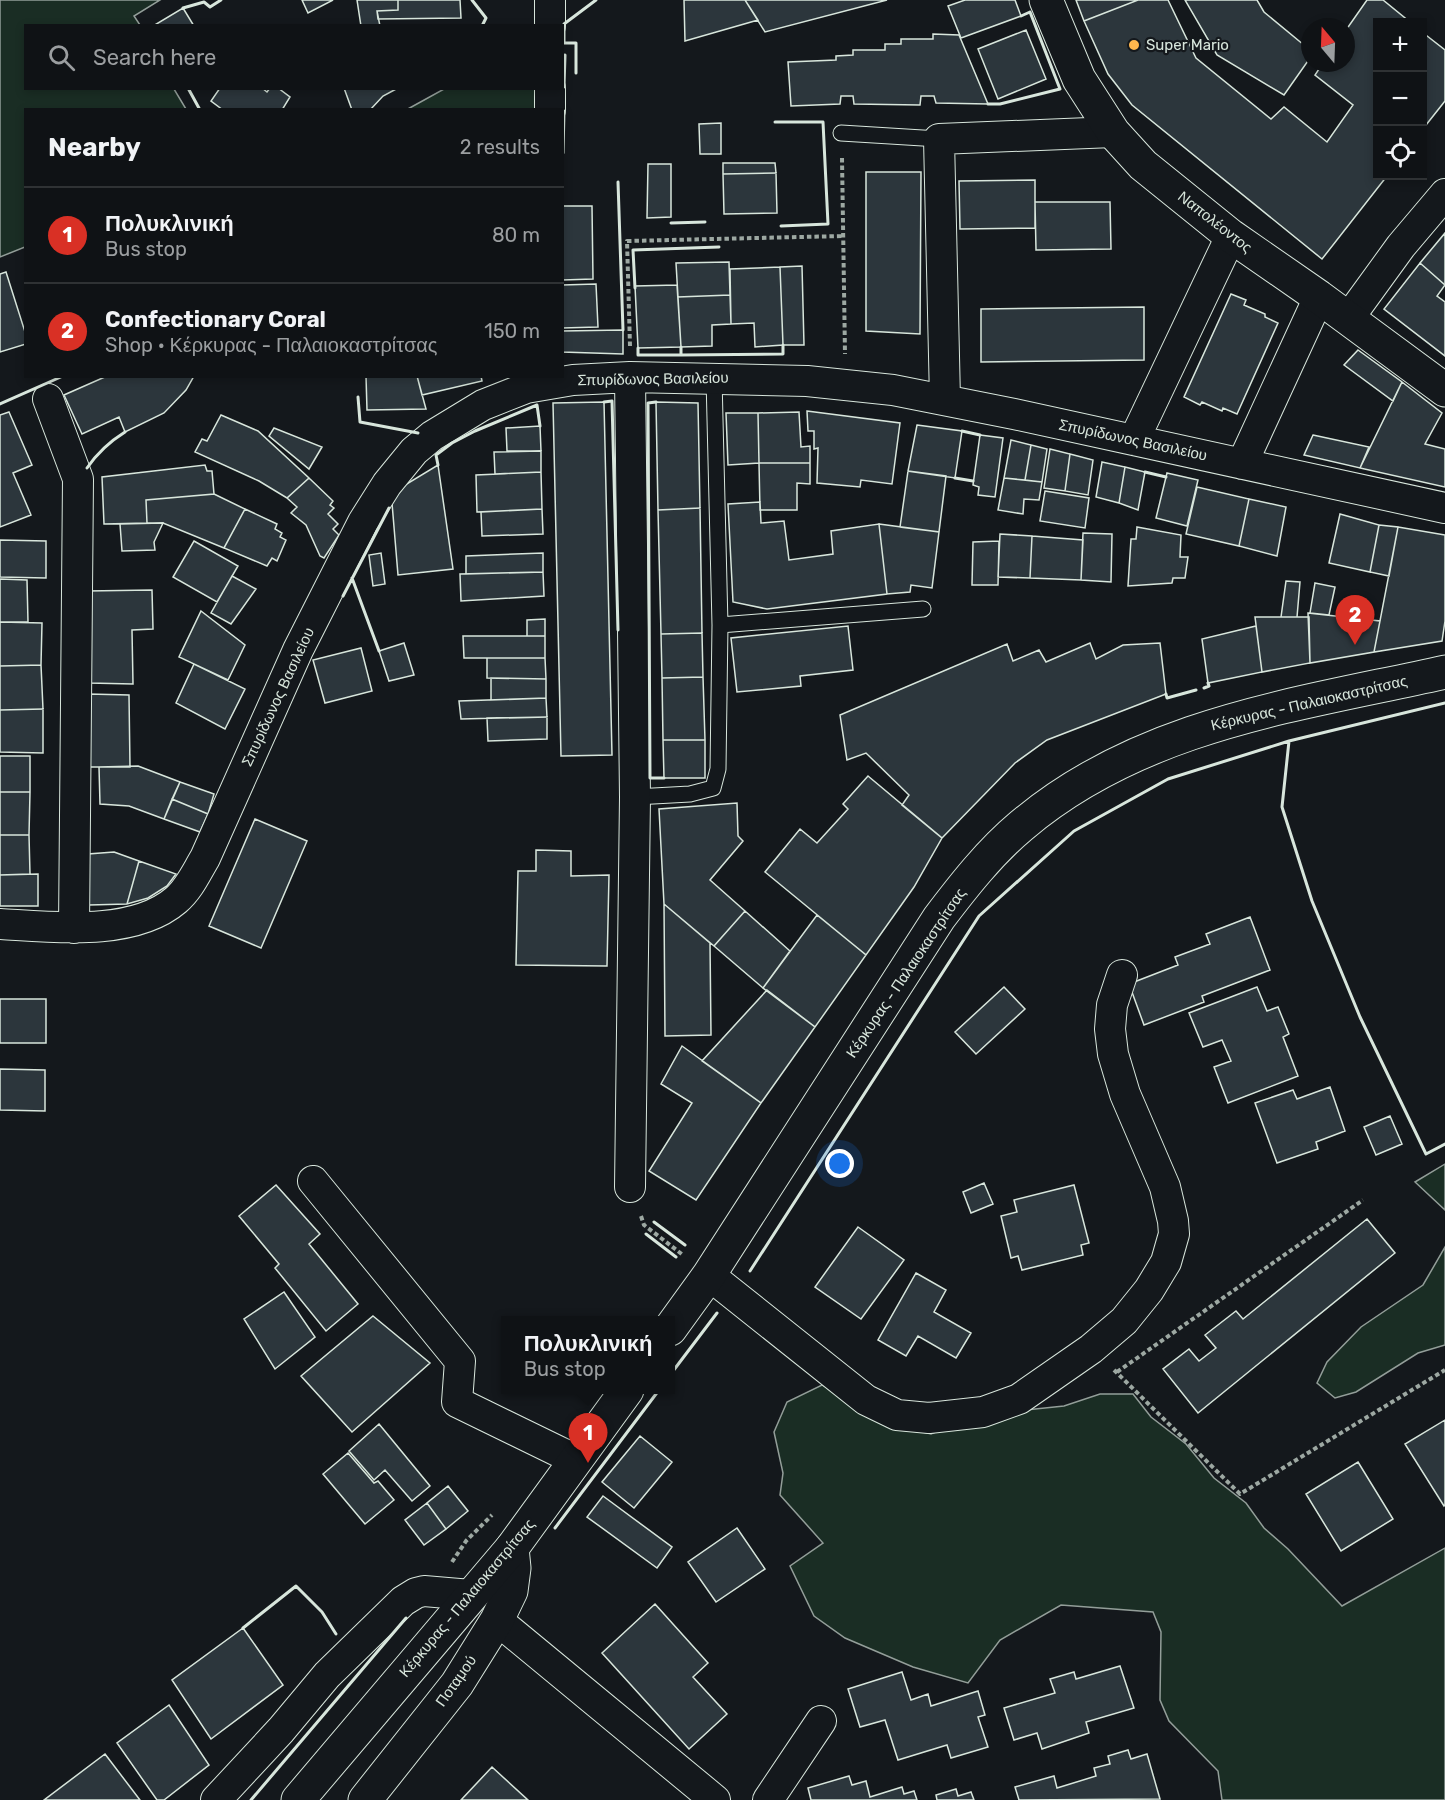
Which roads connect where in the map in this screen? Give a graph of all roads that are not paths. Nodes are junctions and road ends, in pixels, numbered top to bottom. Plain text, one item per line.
1 (550, 0) edge
2 (1046, 0) edge
3 (550, 24) edge
4 (550, 90) edge
5 (550, 108) edge
6 (1113, 132) junction
7 (841, 133) road end
8 (939, 139) junction
9 (1445, 194) edge
10 (1231, 236) junction
11 (1319, 297) junction
12 (1348, 319) junction
13 (630, 377) junction
14 (714, 378) junction
15 (550, 379) edge
16 (1445, 390) edge
17 (48, 399) dead end
18 (945, 399) junction
19 (1134, 440) junction
20 (1242, 464) junction
21 (1445, 508) edge
22 (923, 609) dead end
23 (720, 625) junction
24 (1445, 672) edge
25 (635, 797) junction
26 (0, 924) edge
27 (74, 928) junction
28 (1122, 975) dead end
29 (313, 1181) dead end
30 (630, 1187) road end
31 (709, 1275) junction
32 (675, 1322) edge
33 (623, 1394) edge
34 (576, 1460) junction
35 (512, 1548) junction
36 (471, 1595) junction
37 (497, 1620) junction
38 (821, 1720) dead end
39 (216, 1800) edge
40 (298, 1800) edge
41 (365, 1800) edge
42 (715, 1800) edge
43 (768, 1800) edge

1 - 3 street
2 - 6 main road, Ναπολέοντος
4 - 5 street
6 - 8 street
6 - 10 main road, Ναπολέοντος
7 - 8 lane
8 - 18 street
9 - 12 street
10 - 11 main road, Ναπολέοντος
10 - 19 street
11 - 12 main road, Ναπολέοντος
11 - 20 street
12 - 16 main road, Ναπολέοντος
13 - 14 street, Σπυρίδωνος Βασιλείου
13 - 15 street, Σπυρίδωνος Βασιλείου
13 - 25 street
14 - 18 street, Σπυρίδωνος Βασιλείου
14 - 23 lane
15 - 27 street, Σπυρίδωνος Βασιλείου
17 - 27 street
18 - 19 street, Σπυρίδωνος Βασιλείου
19 - 20 street, Σπυρίδωνος Βασιλείου
20 - 21 street, Σπυρίδωνος Βασιλείου
22 - 23 lane
23 - 25 lane
24 - 31 main road, Κέρκυρας - Παλαιοκαστρίτσας
25 - 30 street
26 - 27 street, Σπυρίδωνος Βασιλείου
28 - 31 street
29 - 34 street
31 - 32 main road, Κέρκυρας - Παλαιοκαστρίτσας
33 - 34 main road, Κέρκυρας - Παλαιοκαστρίτσας
34 - 35 main road, Κέρκυρας - Παλαιοκαστρίτσας
35 - 36 main road, Κέρκυρας - Παλαιοκαστρίτσας
35 - 37 main road, Ποταμού
36 - 39 street
36 - 40 main road, Κέρκυρας - Παλαιοκαστρίτσας
37 - 41 main road, Ποταμού
37 - 42 street
38 - 43 street

